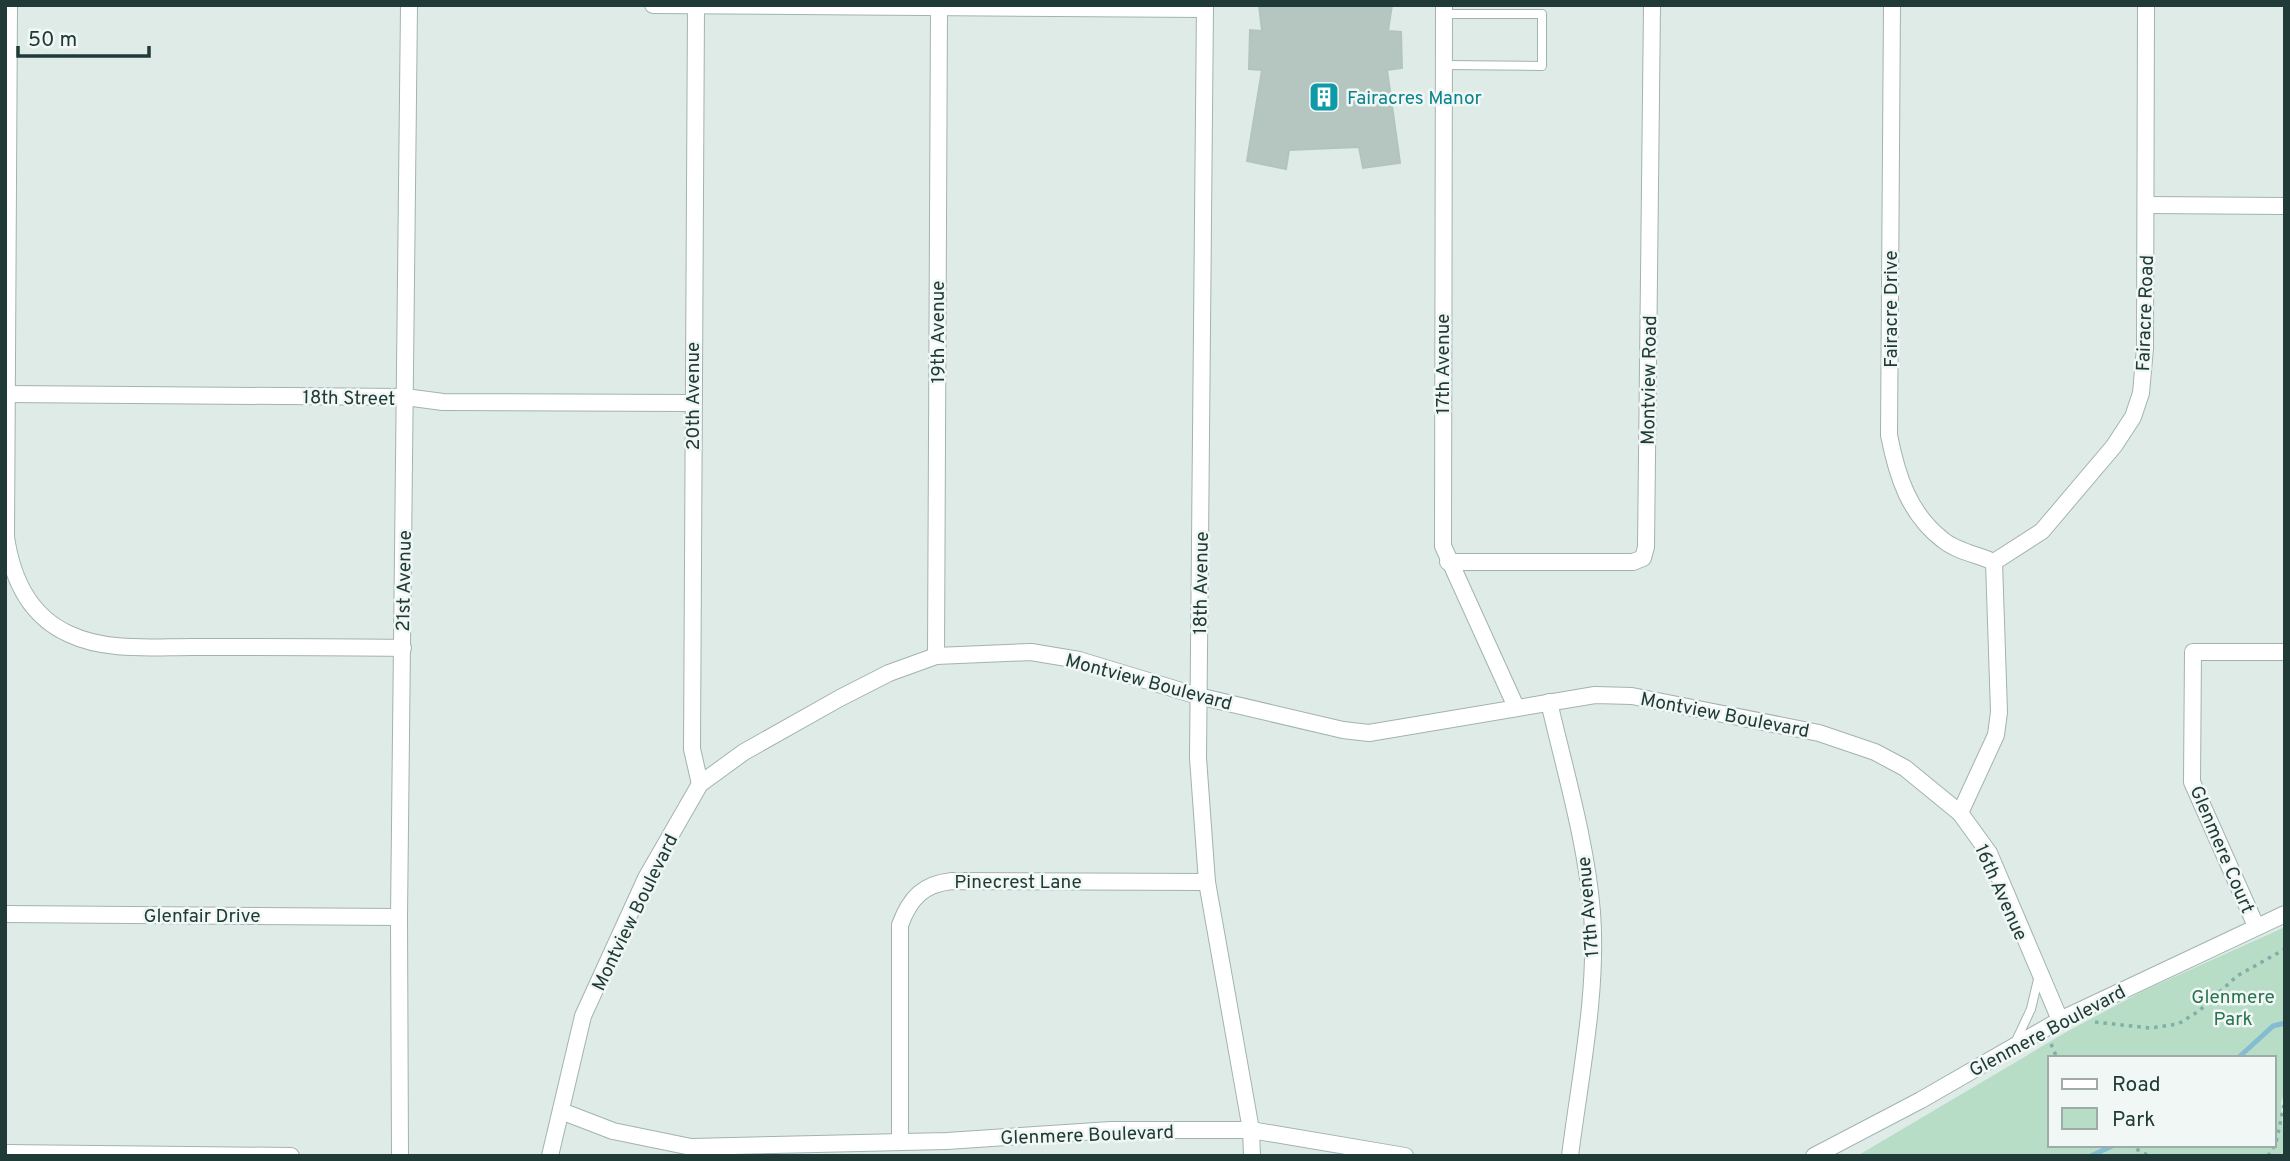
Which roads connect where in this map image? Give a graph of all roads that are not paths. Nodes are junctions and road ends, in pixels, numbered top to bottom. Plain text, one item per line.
1 (9, 5) edge
2 (409, 5) edge
3 (653, 5) edge
4 (1652, 5) edge
5 (1892, 5) edge
6 (2146, 5) edge
7 (696, 6) edge
8 (939, 7) edge
9 (1205, 7) edge
10 (1444, 9) edge
11 (1444, 65) junction
12 (2147, 205) junction
13 (2285, 206) edge
14 (7, 394) edge
15 (405, 397) junction
16 (691, 402) junction
17 (1448, 562) junction
18 (1994, 562) junction
19 (403, 648) junction
20 (2285, 652) edge
21 (936, 656) junction
22 (1198, 696) junction
23 (1549, 702) junction
24 (1516, 707) junction
25 (700, 784) junction
26 (1960, 813) junction
27 (1207, 882) junction
28 (5, 914) edge
29 (2285, 914) edge
30 (399, 917) junction
31 (2256, 926) junction
32 (2039, 975) junction
33 (2060, 1020) junction
34 (2014, 1045) junction
35 (561, 1111) junction
36 (1251, 1130) junction
37 (900, 1142) junction
38 (948, 1148) edge
39 (5, 1153) edge
40 (138, 1155) edge
41 (291, 1156) edge
42 (400, 1156) edge
43 (550, 1156) edge
44 (1252, 1156) edge
45 (1405, 1156) edge
46 (1570, 1156) edge
47 (1814, 1156) edge

1 - 14 street
2 - 15 street, 21st Avenue
3 - 7 street
4 - 17 street, Montview Road
5 - 18 street, Fairacre Drive
6 - 12 street, Fairacre Road
7 - 8 street
7 - 16 street, 20th Avenue
8 - 9 street
8 - 21 street, 19th Avenue
9 - 22 street, 18th Avenue
10 - 11 street, 17th Avenue
10 - 11 lane
11 - 17 street, 17th Avenue
12 - 13 street
12 - 18 street, Fairacre Road
14 - 15 street, 18th Street
14 - 19 street
15 - 16 street, 18th Street
15 - 19 street, 21st Avenue
16 - 25 street, 20th Avenue
17 - 24 street, 17th Avenue
18 - 26 street
19 - 30 street, 21st Avenue
20 - 31 street, Glenmere Court
21 - 22 street, Montview Boulevard
21 - 25 street, Montview Boulevard
22 - 24 street, Montview Boulevard
22 - 27 street, 18th Avenue
23 - 24 street, Montview Boulevard
23 - 26 street, Montview Boulevard
23 - 46 street, 17th Avenue
25 - 35 street, Montview Boulevard
26 - 32 street, 16th Avenue
27 - 36 street, 18th Avenue
27 - 37 street, Pinecrest Lane
28 - 30 street, Glenfair Drive
29 - 31 street, Glenmere Boulevard
30 - 42 street, 21st Avenue
31 - 33 street, Glenmere Boulevard
32 - 33 street, 16th Avenue
32 - 34 lane
33 - 34 street, Glenmere Boulevard
34 - 47 street, Glenmere Boulevard
35 - 37 street, Glenmere Boulevard
35 - 43 street, Montview Boulevard
36 - 38 street, Glenmere Boulevard
36 - 44 street, 18th Avenue
36 - 45 street, Glenmere Boulevard
37 - 38 street, Glenmere Boulevard
39 - 40 street
40 - 41 street

